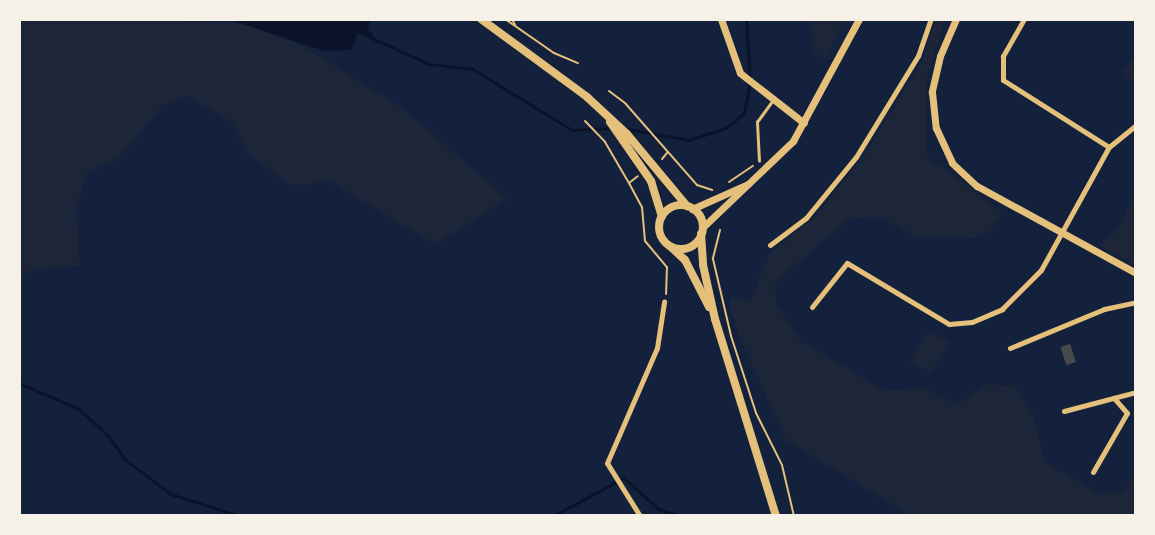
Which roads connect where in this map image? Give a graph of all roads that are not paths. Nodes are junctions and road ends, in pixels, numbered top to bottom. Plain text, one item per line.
1 (481, 19) edge
2 (721, 19) edge
3 (859, 19) edge
4 (931, 19) edge
5 (956, 19) edge
6 (1024, 19) edge
7 (773, 100) junction
8 (605, 114) junction
9 (804, 122) junction
10 (1136, 125) edge
11 (1109, 147) junction
12 (759, 162) road end
13 (751, 183) junction
14 (690, 208) junction
15 (662, 216) junction
16 (702, 231) junction
17 (1063, 233) junction
18 (770, 245) dead end
19 (669, 246) junction
20 (1136, 273) edge
21 (664, 302) road end
22 (1136, 302) edge
23 (812, 307) dead end
24 (715, 318) junction
25 (1010, 348) dead end
26 (1136, 392) edge
27 (1114, 398) junction
28 (1064, 411) dead end
29 (1093, 472) dead end
30 (640, 516) edge
31 (776, 516) edge

1 - 8 main road
2 - 7 main road
3 - 9 main road
4 - 18 street
5 - 17 main road
6 - 11 street
7 - 9 main road
7 - 12 lane
8 - 14 main road
8 - 15 main road
9 - 13 main road
10 - 11 street
11 - 17 street
13 - 14 main road
13 - 16 main road
14 - 15 main road
14 - 16 main road
15 - 19 main road
16 - 19 main road
16 - 24 main road
17 - 20 main road
17 - 23 street
19 - 24 main road
21 - 30 street
22 - 25 street
24 - 31 main road
26 - 27 street
27 - 28 street
27 - 29 street

